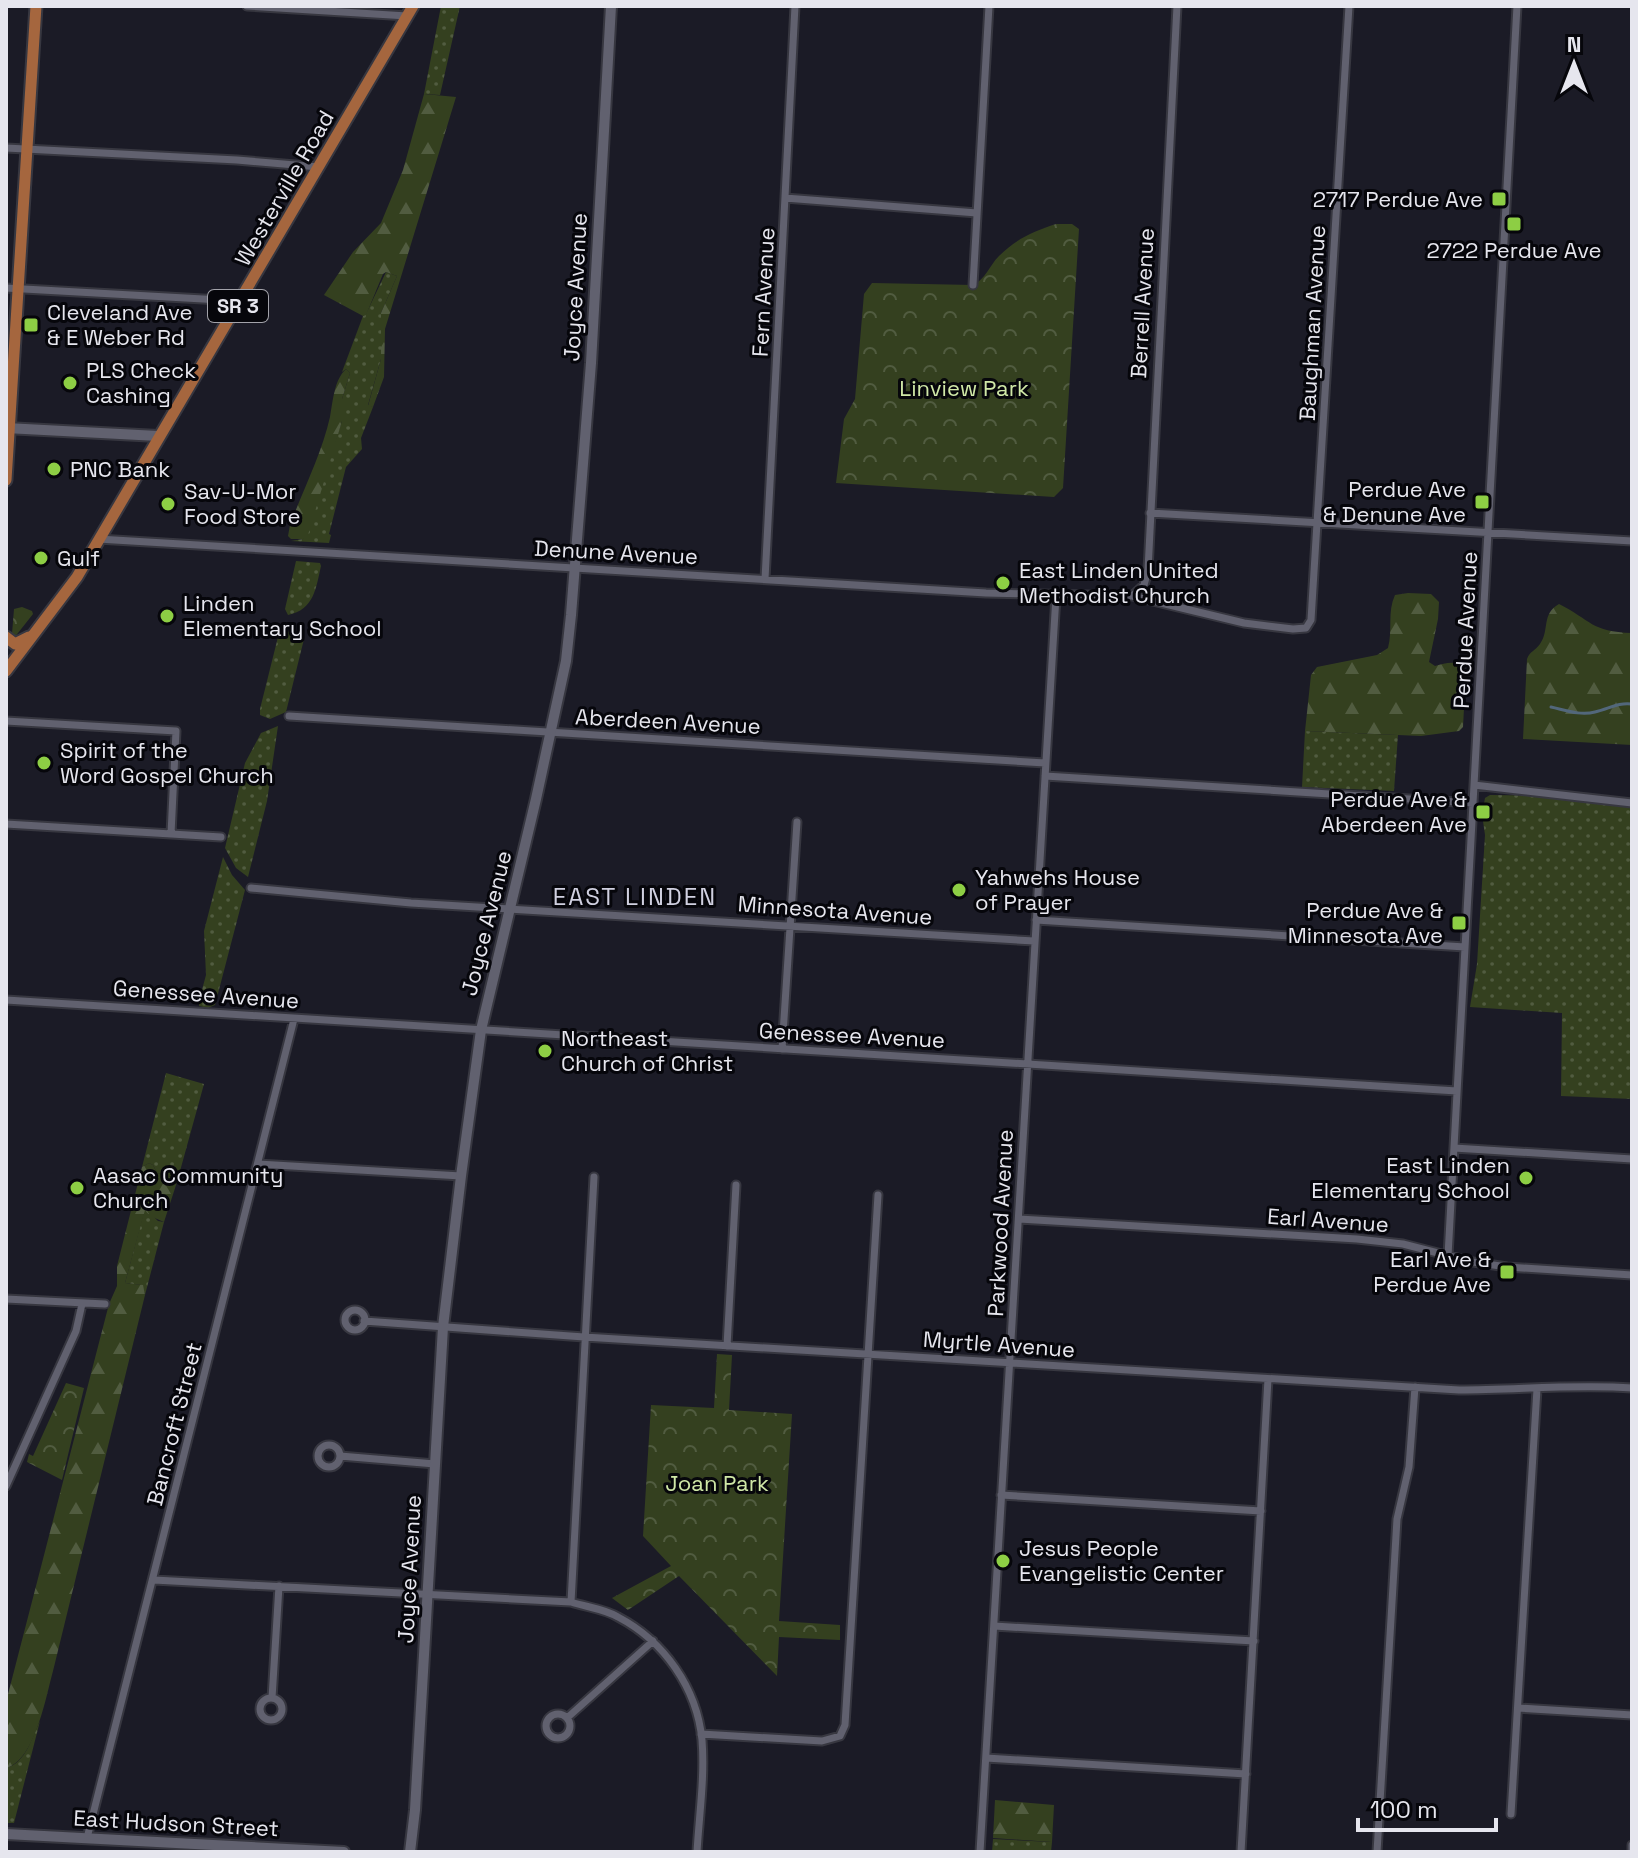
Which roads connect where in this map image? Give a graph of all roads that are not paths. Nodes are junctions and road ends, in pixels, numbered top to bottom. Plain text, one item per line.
1 (36, 6) edge
2 (247, 6) edge
3 (611, 6) edge
4 (795, 6) edge
5 (989, 6) edge
6 (1177, 6) edge
7 (1349, 6) edge
8 (1517, 6) edge
9 (410, 11) edge
10 (6, 148) edge
11 (27, 149) junction
12 (320, 167) junction
13 (785, 198) junction
14 (977, 213) junction
15 (973, 285) dead end
16 (12, 288) edge
17 (241, 301) junction
18 (7, 428) edge
19 (158, 436) junction
20 (6, 480) edge
21 (1150, 513) junction
22 (1317, 522) junction
23 (1488, 532) junction
24 (98, 539) junction
25 (1632, 541) edge
26 (575, 568) junction
27 (765, 579) junction
28 (1056, 596) junction
29 (1132, 596) junction
30 (1293, 629) joint
31 (36, 632) junction
32 (6, 637) edge
33 (6, 671) edge
34 (289, 716) dead end
35 (6, 721) edge
36 (550, 733) junction
37 (1045, 763) junction
38 (1045, 776) junction
39 (1474, 785) junction
40 (1473, 803) junction
41 (1632, 803) edge
42 (797, 822) dead end
43 (6, 824) edge
44 (171, 834) junction
45 (221, 837) dead end
46 (251, 888) dead end
47 (509, 908) junction
48 (1036, 920) junction
49 (791, 926) junction
50 (1034, 941) junction
51 (1465, 947) junction
52 (6, 1000) edge
53 (294, 1019) junction
54 (481, 1030) junction
55 (782, 1049) junction
56 (1027, 1065) junction
57 (1457, 1091) junction
58 (1454, 1148) junction
59 (1632, 1159) edge
60 (258, 1164) junction
61 (461, 1176) junction
62 (594, 1177) dead end
63 (736, 1185) dead end
64 (878, 1195) dead end
65 (1019, 1219) junction
66 (1448, 1256) junction
67 (1632, 1275) edge
68 (6, 1299) edge
69 (82, 1304) junction
70 (105, 1304) dead end
71 (364, 1321) dead end
72 (443, 1327) junction
73 (584, 1337) junction
74 (727, 1346) junction
75 (868, 1354) junction
76 (1009, 1363) junction
77 (1268, 1379) junction
78 (1415, 1387) junction
79 (1632, 1388) edge
80 (1537, 1389) junction
81 (340, 1456) dead end
82 (435, 1464) junction
83 (6, 1486) edge
84 (1001, 1495) junction
85 (1261, 1511) junction
86 (154, 1580) junction
87 (279, 1586) junction
88 (427, 1594) junction
89 (571, 1602) junction
90 (994, 1626) junction
91 (653, 1641) junction
92 (1254, 1641) junction
93 (272, 1698) dead end
94 (1518, 1708) junction
95 (1632, 1715) edge
96 (567, 1718) dead end
97 (701, 1734) junction
98 (986, 1758) junction
99 (1246, 1774) junction
100 (1511, 1814) dead end
101 (6, 1834) edge
102 (87, 1838) junction
103 (1632, 1845) edge
104 (344, 1852) edge
105 (410, 1852) edge
106 (697, 1852) edge
107 (980, 1852) edge
108 (1241, 1852) edge
109 (1377, 1852) edge
110 (1632, 1852) edge

1 - 11 main road
2 - 9 street
3 - 26 street, Joyce Avenue
4 - 13 street, Fern Avenue
5 - 14 street
6 - 21 street, Berrell Avenue
7 - 22 street, Baughman Avenue
8 - 23 street, Perdue Avenue
9 - 12 main road, Westerville Road / SR 3
10 - 11 street
11 - 12 street
11 - 16 main road
12 - 17 main road, Westerville Road / SR 3
13 - 14 street
13 - 27 street, Fern Avenue
14 - 15 street
16 - 17 street
16 - 18 main road
17 - 19 main road, Westerville Road / SR 3
18 - 19 street
18 - 20 main road
19 - 24 main road, Westerville Road / SR 3
21 - 22 street
21 - 29 street, Berrell Avenue
22 - 23 street
22 - 30 street, Baughman Avenue
23 - 25 street
23 - 39 street, Perdue Avenue
24 - 26 street, Denune Avenue
24 - 31 main road, Westerville Road / SR 3
26 - 27 street, Denune Avenue
26 - 36 street, Joyce Avenue
27 - 28 street, Denune Avenue
28 - 29 street, Denune Avenue
28 - 37 street, Parkwood Avenue
29 - 30 street, Denune Avenue
31 - 32 main road
31 - 33 main road, Westerville Road / SR 3
34 - 36 street, Aberdeen Avenue
35 - 44 street
36 - 37 street, Aberdeen Avenue
36 - 47 street, Joyce Avenue
37 - 38 street, Parkwood Avenue
38 - 40 street
38 - 48 street, Parkwood Avenue
39 - 40 street, Perdue Avenue
39 - 41 street
40 - 51 street, Perdue Avenue
42 - 49 street
43 - 44 street
44 - 45 street
46 - 47 street, Minnesota Avenue
47 - 49 street, Minnesota Avenue
47 - 54 street, Joyce Avenue
48 - 50 street, Parkwood Avenue
48 - 51 street
49 - 50 street, Minnesota Avenue
49 - 55 street
50 - 56 street, Parkwood Avenue
51 - 57 street, Perdue Avenue
52 - 53 street, Genessee Avenue
53 - 54 street, Genessee Avenue
53 - 60 street, Bancroft Street
54 - 55 street, Genessee Avenue
54 - 61 street, Joyce Avenue
55 - 56 street, Genessee Avenue
56 - 57 street, Genessee Avenue
56 - 65 street, Parkwood Avenue
57 - 58 street, Perdue Avenue
58 - 59 street
58 - 66 street, Perdue Avenue
60 - 61 street
60 - 86 street, Bancroft Street
61 - 72 street, Joyce Avenue
62 - 73 street
63 - 74 street
64 - 75 street
65 - 66 street, Earl Avenue
65 - 76 street, Parkwood Avenue
66 - 67 street, Earl Avenue
68 - 69 street
69 - 70 street
69 - 83 street
71 - 72 street, Myrtle Avenue
72 - 73 street, Myrtle Avenue
72 - 82 street, Joyce Avenue
73 - 74 street, Myrtle Avenue
73 - 89 street
74 - 75 street, Myrtle Avenue
75 - 76 street, Myrtle Avenue
75 - 97 street
76 - 77 street, Myrtle Avenue
76 - 84 street, Parkwood Avenue
77 - 78 street, Myrtle Avenue
77 - 85 street
78 - 80 street, Myrtle Avenue
78 - 109 street
79 - 80 street, Myrtle Avenue
80 - 94 street
81 - 82 street
82 - 88 street, Joyce Avenue
84 - 85 street
84 - 90 street, Parkwood Avenue
85 - 92 street
86 - 87 street
86 - 102 street, Bancroft Street
87 - 88 street
87 - 93 street
88 - 89 street
88 - 105 street, Joyce Avenue
89 - 91 street
90 - 92 street
90 - 98 street, Parkwood Avenue
91 - 96 street
91 - 97 street
92 - 99 street
94 - 95 street
94 - 100 street
97 - 106 street
98 - 99 street
98 - 107 street, Parkwood Avenue
99 - 108 street
101 - 102 street, East Hudson Street
102 - 104 street, East Hudson Street
103 - 110 street

